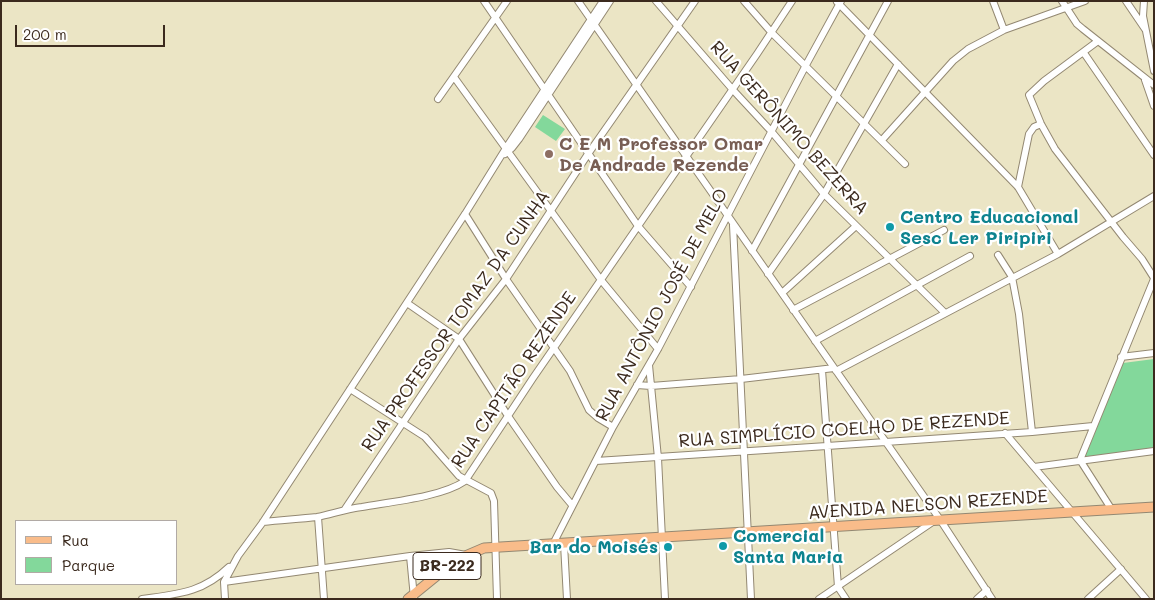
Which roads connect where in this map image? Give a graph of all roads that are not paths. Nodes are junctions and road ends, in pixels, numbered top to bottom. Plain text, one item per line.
1 (484, 1) edge
2 (507, 1) edge
3 (578, 1) edge
4 (604, 1) edge
5 (610, 1) edge
6 (656, 1) edge
7 (695, 1) edge
8 (744, 1) edge
9 (792, 1) edge
10 (888, 1) edge
11 (993, 1) edge
12 (1062, 1) edge
13 (1085, 1) edge
14 (1126, 1) edge
15 (1144, 1) edge
16 (839, 2) edge
17 (1066, 8) junction
18 (496, 18) junction
19 (593, 23) junction
20 (678, 27) junction
21 (1004, 30) junction
22 (1146, 32) junction
23 (772, 33) junction
24 (870, 35) junction
25 (1098, 41) junction
26 (1084, 53) junction
27 (1153, 57) edge
28 (898, 64) junction
29 (806, 65) junction
30 (1154, 71) edge
31 (454, 77) junction
32 (1145, 80) junction
33 (1154, 85) edge
34 (637, 86) junction
35 (733, 90) junction
36 (925, 92) junction
37 (546, 93) junction
38 (837, 96) junction
39 (438, 100) dead end
40 (1154, 106) edge
41 (864, 124) junction
42 (1041, 124) junction
43 (771, 131) junction
44 (882, 140) junction
45 (507, 150) junction
46 (588, 154) junction
47 (1154, 155) edge
48 (687, 157) junction
49 (799, 164) junction
50 (905, 164) dead end
51 (1018, 187) junction
52 (824, 194) junction
53 (1154, 196) edge
54 (552, 211) junction
55 (465, 214) junction
56 (728, 216) junction
57 (1112, 222) junction
58 (733, 224) junction
59 (638, 226) junction
60 (856, 226) junction
61 (944, 230) dead end
62 (752, 251) junction
63 (1058, 254) junction
64 (998, 255) dead end
65 (970, 256) dead end
66 (890, 258) junction
67 (768, 274) junction
68 (1012, 277) junction
69 (506, 279) junction
70 (601, 280) junction
71 (1153, 282) edge
72 (917, 284) junction
73 (691, 287) junction
74 (782, 294) junction
75 (407, 303) junction
76 (793, 310) junction
77 (945, 313) junction
78 (458, 339) junction
79 (815, 341) junction
80 (554, 347) junction
81 (658, 349) junction
82 (1154, 353) edge
83 (1121, 357) junction
84 (649, 364) junction
85 (822, 370) junction
86 (835, 370) junction
87 (741, 379) junction
88 (637, 385) junction
89 (651, 386) junction
90 (350, 389) junction
91 (508, 416) junction
92 (402, 422) junction
93 (1094, 426) junction
94 (613, 427) junction
95 (1032, 432) junction
96 (1004, 433) junction
97 (885, 442) junction
98 (828, 446) junction
99 (743, 450) junction
100 (1154, 451) edge
101 (658, 458) junction
102 (1080, 460) junction
103 (596, 461) junction
104 (1034, 467) junction
105 (465, 480) junction
106 (572, 505) junction
107 (1154, 507) edge
108 (345, 510) junction
109 (1112, 510) junction
110 (1072, 513) junction
111 (318, 517) junction
112 (937, 521) junction
113 (263, 522) junction
114 (832, 527) junction
115 (748, 532) junction
116 (662, 538) junction
117 (553, 544) junction
118 (564, 544) junction
119 (494, 547) junction
120 (466, 555) junction
121 (410, 556) junction
122 (236, 560) junction
123 (321, 567) junction
124 (1120, 569) junction
125 (224, 582) junction
126 (838, 587) junction
127 (986, 590) junction
128 (412, 598) edge
129 (142, 599) edge
130 (225, 599) edge
131 (324, 599) edge
132 (497, 599) edge
133 (567, 599) edge
134 (665, 599) edge
135 (751, 599) edge
136 (819, 599) edge
137 (846, 599) edge
138 (977, 599) edge
139 (992, 599) edge
140 (1088, 599) edge
141 (1146, 599) edge

1 - 18 street
2 - 18 street
3 - 19 street
4 - 19 street
5 - 19 street
6 - 20 street, RUA GERÔNIMO BEZERRA
7 - 20 street, RUA PROFESSOR TOMAZ DA CUNHA
8 - 23 street
9 - 23 street, RUA CAPITÃO REZENDE
10 - 24 street
11 - 21 street
12 - 17 street
13 - 17 street
14 - 22 street
15 - 22 street
16 - 24 street
16 - 29 street, RUA ANTÔNIO JOSÉ DE MELO
17 - 21 street
17 - 25 street
18 - 31 street
18 - 37 street
19 - 34 street
19 - 37 street
20 - 34 street, RUA PROFESSOR TOMAZ DA CUNHA
20 - 35 street, RUA GERÔNIMO BEZERRA
21 - 36 street
22 - 27 street
23 - 29 street
23 - 35 street, RUA CAPITÃO REZENDE
24 - 28 street
24 - 38 street
25 - 26 street
25 - 32 street
26 - 42 street
26 - 47 street
27 - 30 street
28 - 36 street
28 - 41 street
29 - 38 street
29 - 43 street, RUA ANTÔNIO JOSÉ DE MELO
31 - 39 street
31 - 45 street
32 - 33 street
32 - 40 street
34 - 46 street, RUA PROFESSOR TOMAZ DA CUNHA
34 - 48 street
35 - 43 street, RUA GERÔNIMO BEZERRA
35 - 48 street, RUA CAPITÃO REZENDE
36 - 44 street
36 - 51 street
37 - 45 street
37 - 46 street
38 - 41 street
38 - 49 street
41 - 44 street
41 - 52 street
42 - 51 street
42 - 57 street
43 - 49 street, RUA GERÔNIMO BEZERRA
43 - 56 street, RUA ANTÔNIO JOSÉ DE MELO
44 - 50 street
45 - 54 street
45 - 55 street
46 - 54 street, RUA PROFESSOR TOMAZ DA CUNHA
46 - 59 street
48 - 56 street
48 - 59 street, RUA CAPITÃO REZENDE
49 - 52 street, RUA GERÔNIMO BEZERRA
49 - 62 street
51 - 63 street
52 - 60 street, RUA GERÔNIMO BEZERRA
52 - 67 street
53 - 57 street
54 - 69 street, RUA PROFESSOR TOMAZ DA CUNHA
54 - 70 street
55 - 69 street
55 - 75 street
56 - 58 street
56 - 73 street, RUA ANTÔNIO JOSÉ DE MELO
57 - 63 street
57 - 71 street
58 - 62 street
58 - 87 street
59 - 70 street, RUA CAPITÃO REZENDE
59 - 73 street
60 - 66 street, RUA GERÔNIMO BEZERRA
60 - 74 street
61 - 66 street
62 - 67 street
63 - 68 street
64 - 68 street
65 - 72 street
66 - 72 street, RUA GERÔNIMO BEZERRA
66 - 76 street
67 - 74 street
68 - 77 street
68 - 95 street
69 - 78 street, RUA PROFESSOR TOMAZ DA CUNHA
69 - 80 street
70 - 80 street, RUA CAPITÃO REZENDE
70 - 81 street
71 - 83 street
72 - 77 street, RUA GERÔNIMO BEZERRA
72 - 79 street
73 - 81 street, RUA ANTÔNIO JOSÉ DE MELO
74 - 76 street
75 - 78 street
75 - 90 street
76 - 79 street
77 - 86 street
78 - 91 street
78 - 92 street, RUA PROFESSOR TOMAZ DA CUNHA
79 - 86 street
80 - 91 street, RUA CAPITÃO REZENDE
80 - 94 street
81 - 84 street, RUA ANTÔNIO JOSÉ DE MELO
82 - 83 street
83 - 93 street
84 - 88 street, RUA ANTÔNIO JOSÉ DE MELO
84 - 89 street
85 - 86 street
85 - 87 street
85 - 98 street
86 - 97 street
87 - 89 street
87 - 99 street
88 - 89 street
88 - 94 street, RUA ANTÔNIO JOSÉ DE MELO
89 - 101 street
90 - 92 street
90 - 113 street
91 - 105 street, RUA CAPITÃO REZENDE
91 - 106 street
92 - 105 street
92 - 108 street, RUA PROFESSOR TOMAZ DA CUNHA
93 - 95 street, RUA SIMPLÍCIO COELHO DE REZENDE
93 - 102 street
94 - 103 street, RUA ANTÔNIO JOSÉ DE MELO
95 - 96 street, RUA SIMPLÍCIO COELHO DE REZENDE
96 - 97 street, RUA SIMPLÍCIO COELHO DE REZENDE
96 - 104 street
97 - 98 street, RUA SIMPLÍCIO COELHO DE REZENDE
97 - 112 street
98 - 99 street, RUA SIMPLÍCIO COELHO DE REZENDE
98 - 114 street
99 - 101 street, RUA SIMPLÍCIO COELHO DE REZENDE
99 - 115 street
100 - 102 street
101 - 103 street, RUA SIMPLÍCIO COELHO DE REZENDE
101 - 116 street
102 - 104 street
102 - 109 street
103 - 106 street, RUA ANTÔNIO JOSÉ DE MELO
104 - 110 street
105 - 108 street, RUA CAPITÃO REZENDE
105 - 119 street
106 - 117 street, RUA ANTÔNIO JOSÉ DE MELO
107 - 109 main road, AVENIDA NELSON REZENDE / BR-222
108 - 111 street, RUA CAPITÃO REZENDE
109 - 110 main road, AVENIDA NELSON REZENDE / BR-222
110 - 112 main road, AVENIDA NELSON REZENDE / BR-222
110 - 124 street
111 - 113 street, RUA CAPITÃO REZENDE
111 - 123 street
112 - 114 main road, AVENIDA NELSON REZENDE / BR-222
112 - 126 street
112 - 127 street
113 - 122 street
114 - 115 main road, AVENIDA NELSON REZENDE / BR-222
114 - 126 street
115 - 116 main road, AVENIDA NELSON REZENDE / BR-222
115 - 135 street
116 - 118 main road, AVENIDA NELSON REZENDE / BR-222
116 - 134 street
117 - 118 main road, AVENIDA NELSON REZENDE / BR-222
117 - 119 main road, AVENIDA NELSON REZENDE / BR-222
118 - 133 street
119 - 120 main road, BR-222
119 - 132 street
120 - 121 street
120 - 128 main road, BR-222
121 - 123 street
121 - 128 street
122 - 125 street
122 - 129 street
123 - 125 street
123 - 131 street
124 - 140 street
124 - 141 street
125 - 130 street
126 - 136 street
126 - 137 street
127 - 138 street
127 - 139 street

